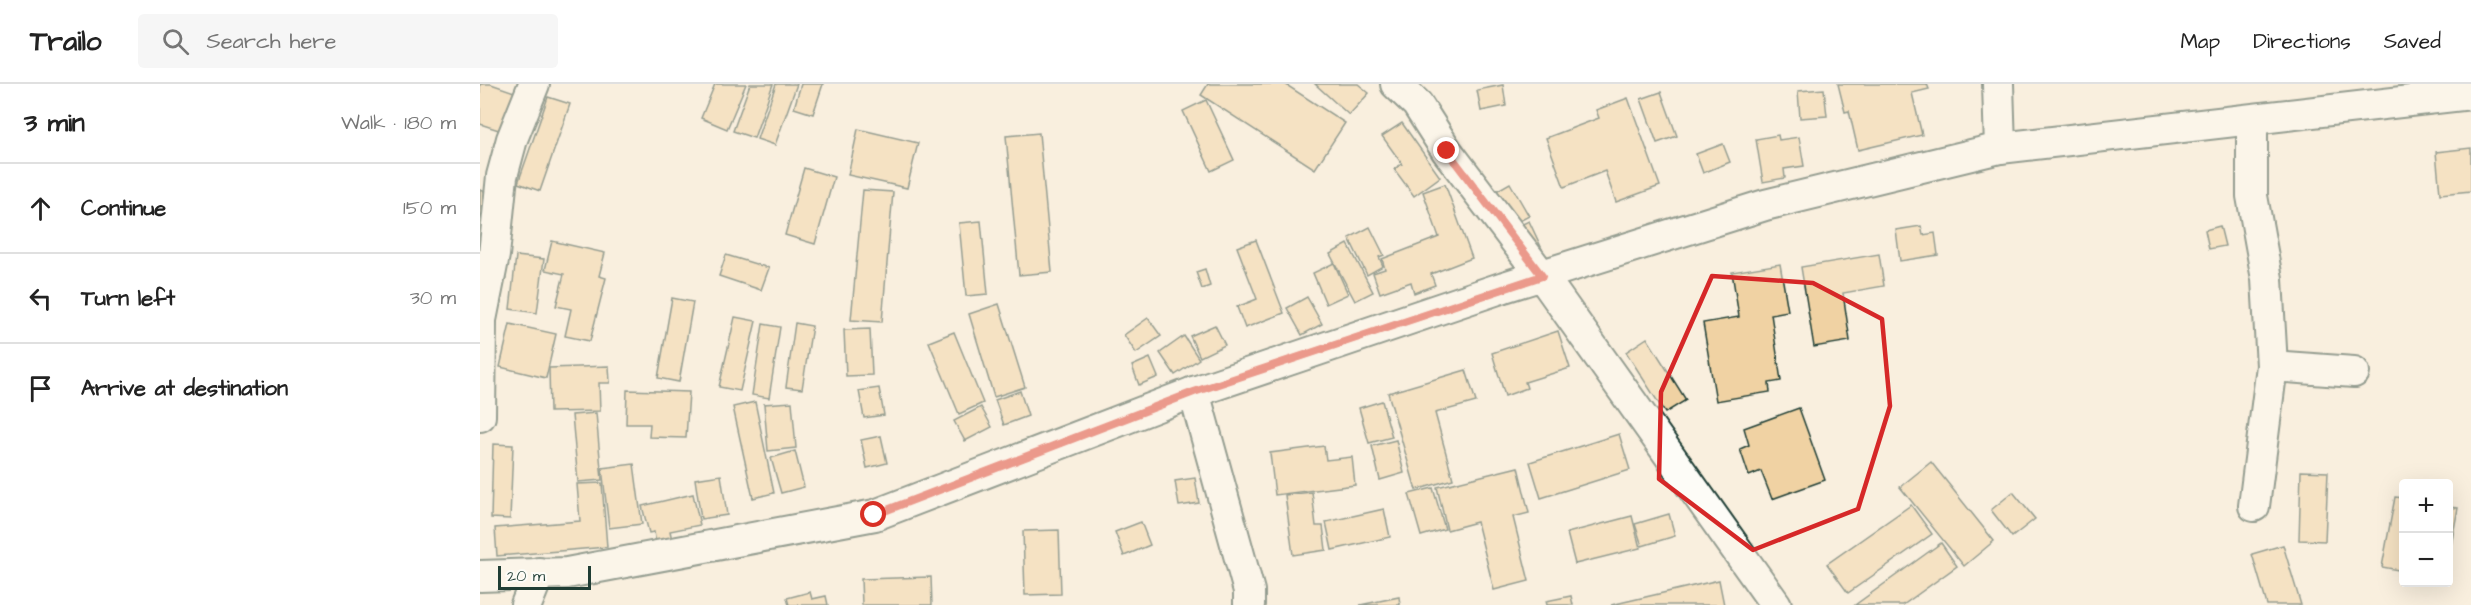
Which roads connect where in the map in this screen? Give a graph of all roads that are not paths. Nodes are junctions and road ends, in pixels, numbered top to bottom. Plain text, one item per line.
1 (534, 84) edge
2 (1396, 84) edge
3 (1998, 84) edge
4 (2471, 94) edge
5 (2252, 120) junction
6 (2000, 148) junction
7 (1542, 276) junction
8 (2272, 366) junction
9 (2354, 372) dead end
10 (1194, 392) junction
11 (480, 416) edge
12 (2254, 506) dead end
13 (539, 573) junction
14 (480, 576) edge
15 (526, 605) edge
16 (1250, 605) edge
17 (1776, 605) edge

1 - 11 street
2 - 7 street
3 - 6 street
4 - 5 street
5 - 6 street
5 - 8 street
6 - 7 street
7 - 10 street
7 - 17 street
8 - 9 street
8 - 12 street
10 - 13 street
10 - 16 street
13 - 14 street
13 - 15 street

